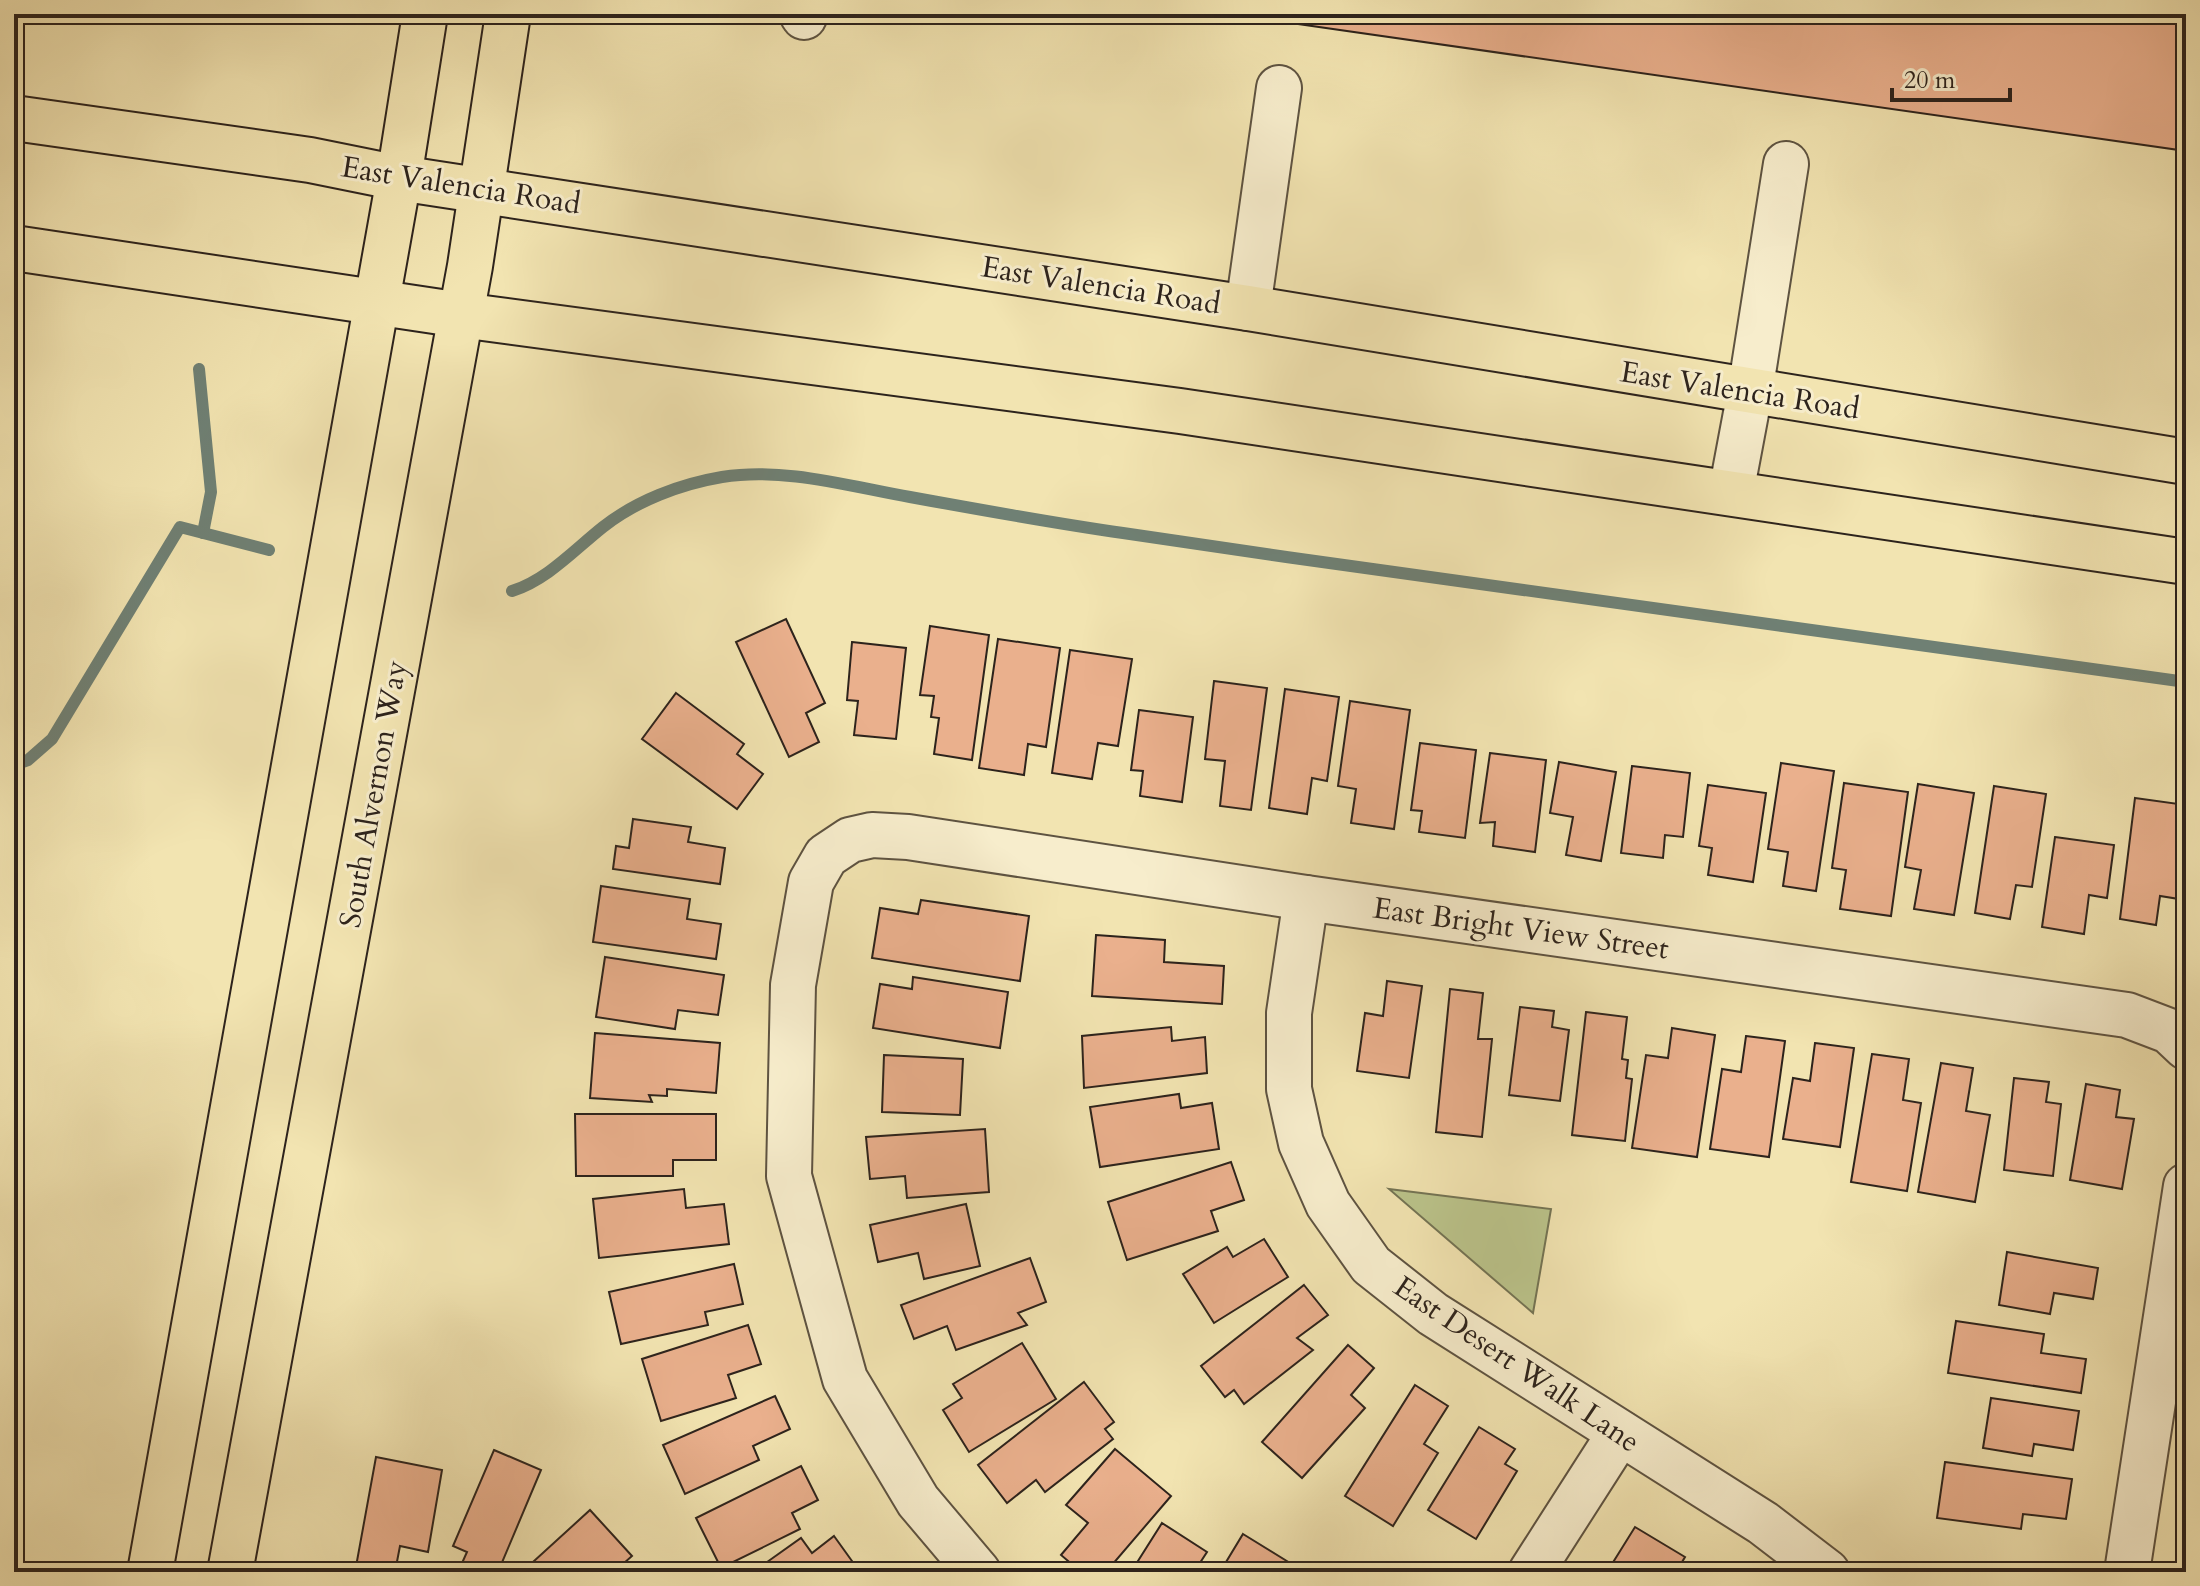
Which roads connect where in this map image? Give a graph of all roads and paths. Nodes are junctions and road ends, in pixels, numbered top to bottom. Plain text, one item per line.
1 (425, 14) edge
2 (508, 14) edge
3 (1279, 88) dead end
4 (14, 118) edge
5 (1786, 164) dead end
6 (399, 178) junction
7 (480, 189) junction
8 (14, 248) edge
9 (377, 302) junction
10 (1248, 308) junction
11 (461, 315) junction
12 (1750, 392) junction
13 (2186, 462) edge
14 (1731, 493) junction
15 (2186, 562) edge
16 (1306, 898) junction
17 (2185, 1045) edge
18 (2186, 1186) edge
19 (1620, 1433) junction
20 (150, 1572) edge
21 (230, 1572) edge
22 (978, 1572) edge
23 (1531, 1572) edge
24 (1827, 1572) edge
25 (2127, 1572) edge

1 - 6 main road
2 - 7 main road, South Alvernon Way
3 - 10 street
4 - 6 main road, East Valencia Road
5 - 12 street
6 - 7 main road, East Valencia Road
6 - 9 main road
7 - 10 main road, East Valencia Road
7 - 11 main road, South Alvernon Way
8 - 9 main road
9 - 11 main road
9 - 20 main road
10 - 12 main road, East Valencia Road
11 - 14 main road
11 - 21 main road, South Alvernon Way
12 - 13 main road, East Valencia Road
12 - 14 street
14 - 15 main road
16 - 17 street, East Bright View Street
16 - 19 street, East Desert Walk Lane
16 - 22 street, East Bright View Street
18 - 25 street
19 - 23 street
19 - 24 street, East Desert Walk Lane

